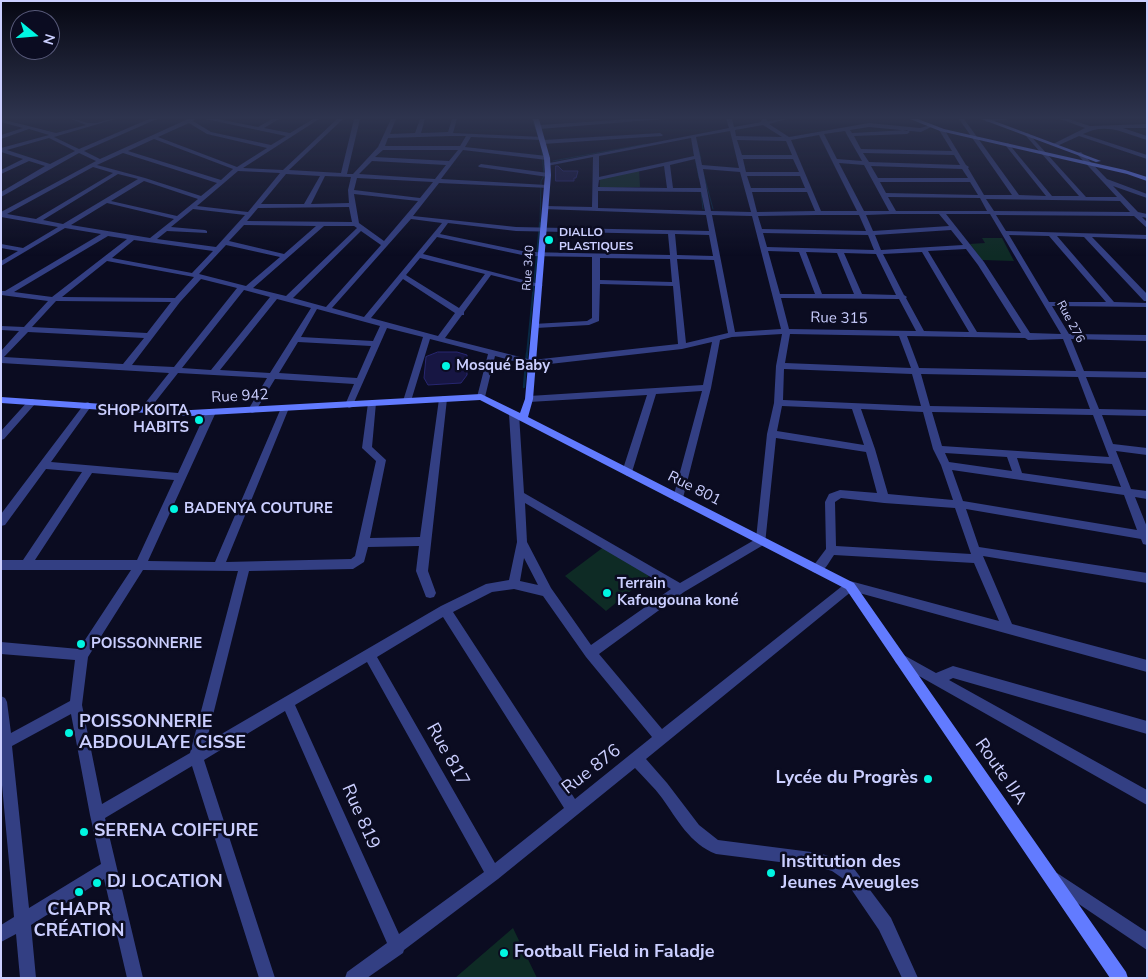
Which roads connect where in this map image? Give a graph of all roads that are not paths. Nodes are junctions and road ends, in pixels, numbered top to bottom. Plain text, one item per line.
1 (451, 164) edge
2 (667, 164) edge
3 (866, 164) edge
4 (16, 165) edge
5 (46, 165) edge
6 (53, 165) edge
7 (91, 165) joint
8 (167, 165) edge
9 (226, 165) edge
10 (244, 165) edge
11 (292, 165) edge
12 (346, 165) edge
13 (366, 165) edge
14 (547, 165) edge
15 (596, 165) edge
16 (664, 165) edge
17 (741, 165) edge
18 (798, 165) edge
19 (835, 165) edge
20 (889, 165) edge
21 (993, 165) edge
22 (1024, 165) edge
23 (1055, 165) edge
24 (1089, 165) edge
25 (1094, 165) edge
26 (1109, 165) edge
27 (50, 166) junction
28 (481, 166) joint
29 (701, 167) joint
30 (966, 167) joint
31 (237, 169) junction
32 (1, 172) edge
33 (118, 172) junction
34 (284, 172) junction
35 (743, 172) junction
36 (1129, 173) junction
37 (324, 174) junction
38 (802, 174) junction
39 (344, 175) junction
40 (548, 175) junction
41 (355, 176) junction
42 (143, 179) junction
43 (596, 179) junction
44 (1147, 179) edge
45 (438, 180) junction
46 (875, 180) junction
47 (973, 180) junction
48 (1103, 180) junction
49 (222, 182) junction
50 (471, 182) junction
51 (547, 187) junction
52 (595, 189) junction
53 (670, 189) junction
54 (704, 190) junction
55 (748, 190) junction
56 (809, 190) junction
57 (351, 192) junction
58 (884, 195) junction
59 (1, 196) edge
60 (982, 196) junction
61 (1016, 196) junction
62 (1147, 196) edge
63 (1050, 197) junction
64 (202, 198) junction
65 (1084, 198) junction
66 (423, 200) junction
67 (1122, 200) junction
68 (104, 201) junction
69 (256, 206) junction
70 (306, 206) junction
71 (352, 206) junction
72 (192, 207) junction
73 (545, 208) junction
74 (595, 210) junction
75 (941, 212) junction
76 (992, 212) junction
77 (708, 213) junction
78 (894, 213) junction
79 (250, 214) junction
80 (754, 214) junction
81 (819, 214) junction
82 (862, 214) junction
83 (1136, 214) junction
84 (1, 215) edge
85 (1147, 216) edge
86 (409, 217) junction
87 (179, 218) junction
88 (37, 221) junction
89 (446, 222) junction
90 (241, 223) junction
91 (321, 225) junction
92 (64, 226) junction
93 (358, 226) junction
94 (1147, 226) edge
95 (953, 228) junction
96 (166, 229) junction
97 (543, 230) junction
98 (759, 231) junction
99 (205, 232) dead end
100 (671, 232) junction
101 (713, 233) junction
102 (869, 233) junction
103 (1004, 233) junction
104 (106, 234) junction
105 (1051, 234) junction
106 (435, 235) junction
107 (1086, 235) junction
108 (1147, 237) edge
109 (133, 238) junction
110 (152, 240) junction
111 (223, 242) junction
112 (384, 245) junction
113 (1, 246) edge
114 (969, 246) junction
115 (218, 249) junction
116 (764, 249) junction
117 (23, 250) junction
118 (802, 250) junction
119 (924, 250) junction
120 (840, 251) junction
121 (880, 252) junction
122 (542, 254) junction
123 (418, 255) junction
124 (596, 255) junction
125 (284, 256) junction
126 (673, 257) junction
127 (107, 258) junction
128 (716, 258) junction
129 (1, 264) edge
130 (490, 273) junction
131 (402, 275) junction
132 (196, 276) junction
133 (595, 282) junction
134 (675, 284) junction
135 (539, 285) junction
136 (244, 288) junction
137 (4, 293) edge
138 (275, 296) junction
139 (776, 296) junction
140 (819, 296) junction
141 (859, 297) junction
142 (902, 297) junction
143 (54, 299) junction
144 (288, 299) junction
145 (1147, 299) edge
146 (177, 300) junction
147 (1046, 304) junction
148 (1112, 305) junction
149 (1147, 305) edge
150 (315, 306) junction
151 (327, 310) junction
152 (461, 313) junction
153 (365, 320) junction
154 (384, 324) junction
155 (536, 326) junction
156 (1, 328) edge
157 (26, 330) junction
158 (786, 331) junction
159 (921, 333) junction
160 (902, 334) junction
161 (732, 335) junction
162 (976, 335) junction
163 (151, 336) junction
164 (426, 336) junction
165 (1028, 336) junction
166 (1066, 336) junction
167 (1147, 338) edge
168 (295, 339) junction
169 (440, 339) junction
170 (716, 340) junction
171 (374, 344) junction
172 (682, 346) junction
173 (492, 353) junction
174 (1, 358) edge
175 (532, 363) junction
176 (780, 366) junction
177 (126, 367) junction
178 (174, 370) junction
179 (916, 371) junction
180 (214, 372) junction
181 (1081, 373) junction
182 (1147, 375) edge
183 (272, 376) junction
184 (358, 381) junction
185 (708, 388) junction
186 (653, 391) junction
187 (481, 397) junction
188 (443, 399) junction
189 (529, 399) junction
190 (1, 400) edge
191 (407, 401) junction
192 (32, 402) junction
193 (372, 403) junction
194 (778, 403) junction
195 (349, 404) junction
196 (88, 405) junction
197 (855, 406) junction
198 (285, 408) junction
199 (145, 409) junction
200 (927, 409) junction
201 (252, 410) junction
202 (211, 412) junction
203 (1096, 412) junction
204 (1147, 413) edge
205 (519, 417) junction
206 (772, 434) junction
207 (1, 437) edge
208 (1110, 447) junction
209 (870, 449) junction
210 (938, 449) junction
211 (1147, 452) edge
212 (1011, 454) junction
213 (1115, 461) junction
214 (43, 465) junction
215 (946, 465) junction
216 (89, 469) junction
217 (627, 472) junction
218 (1018, 476) junction
219 (181, 477) junction
220 (1128, 492) junction
221 (519, 495) junction
222 (1147, 495) edge
223 (678, 498) junction
224 (884, 499) junction
225 (958, 504) junction
226 (1, 522) edge
227 (1146, 538) edge
228 (425, 540) junction
229 (761, 541) junction
230 (522, 542) junction
231 (364, 543) junction
232 (831, 550) junction
233 (977, 555) junction
234 (27, 564) junction
235 (1, 565) edge
236 (140, 565) junction
237 (245, 566) junction
238 (218, 567) junction
239 (817, 569) junction
240 (1147, 578) edge
241 (514, 584) junction
242 (850, 586) junction
243 (680, 589) junction
244 (547, 592) junction
245 (430, 593) dead end
246 (445, 610) junction
247 (1008, 628) junction
248 (1, 648) edge
249 (590, 652) junction
250 (369, 654) junction
251 (82, 655) junction
252 (899, 659) junction
253 (1147, 666) edge
254 (935, 678) junction
255 (1, 702) edge
256 (288, 702) junction
257 (76, 705) junction
258 (1147, 728) edge
259 (662, 740) junction
260 (3, 744) edge
261 (196, 757) junction
262 (636, 759) junction
263 (1147, 798) edge
264 (573, 809) junction
265 (7, 812) edge
266 (98, 815) junction
267 (109, 868) junction
268 (493, 874) junction
269 (1049, 875) junction
270 (23, 921) junction
271 (1, 934) edge
272 (1147, 942) edge
273 (397, 947) junction
274 (28, 978) edge
275 (135, 978) edge
276 (267, 978) edge
277 (353, 978) edge
278 (910, 978) edge
279 (1120, 978) edge

1 - 45 street
2 - 53 street
3 - 46 street
4 - 32 street
5 - 27 street
6 - 27 street
7 - 33 street
7 - 84 street
8 - 49 street
9 - 31 street
10 - 31 street
11 - 34 street
12 - 39 street
13 - 41 street
14 - 40 street, Rue 340
15 - 43 street
16 - 43 street
17 - 35 street
18 - 38 street
19 - 82 street
20 - 30 street
21 - 61 street
22 - 63 street
23 - 65 street
24 - 48 street
25 - 36 street
26 - 36 street
27 - 59 street
28 - 40 street
28 - 50 street
29 - 35 street
29 - 54 street
30 - 47 street, Rue 276
31 - 34 street
31 - 49 street
33 - 42 street
33 - 88 street
34 - 37 street
34 - 69 street
35 - 38 street
35 - 55 street
36 - 44 street
37 - 39 street
37 - 70 street
38 - 56 street
39 - 41 street
40 - 51 street, Rue 340
41 - 45 street
41 - 57 street
42 - 64 street
42 - 68 street
43 - 52 street
45 - 50 street
45 - 66 street
46 - 47 street
46 - 58 street
47 - 60 street, Rue 276
48 - 62 street
48 - 67 street
49 - 64 street
50 - 51 street
51 - 73 street, Rue 340
52 - 53 street
52 - 74 street
53 - 54 street
54 - 77 street
55 - 56 street
55 - 80 street
56 - 81 street
57 - 66 street
57 - 71 street
58 - 60 street
58 - 78 street
60 - 61 street
60 - 76 street, Rue 276
61 - 63 street
63 - 65 street
64 - 72 street
65 - 67 street
66 - 86 street
67 - 83 street
68 - 87 street
68 - 92 street
69 - 70 street
69 - 79 street
70 - 71 street
71 - 93 street
72 - 79 street
72 - 87 street
73 - 74 street
73 - 97 street, Rue 340
74 - 77 street
75 - 76 street
75 - 78 street
75 - 95 street
76 - 83 street
76 - 103 street, Rue 276
77 - 80 street
77 - 101 street
78 - 82 street
79 - 90 street
80 - 81 street
80 - 98 street
81 - 82 street
82 - 102 street
83 - 85 street
83 - 94 street
84 - 88 street
86 - 89 street
86 - 112 street
87 - 96 street
88 - 92 street
89 - 97 street
89 - 106 street
90 - 91 street
90 - 111 street
91 - 93 street
91 - 125 street
92 - 104 street
92 - 117 street
93 - 112 street
93 - 144 street
95 - 102 street
95 - 114 street
96 - 99 street
96 - 110 street
97 - 100 street
97 - 122 street, Rue 340
98 - 102 street
98 - 116 street
100 - 101 street
100 - 126 street
101 - 128 street
102 - 121 street
103 - 105 street
103 - 147 street, Rue 276
104 - 109 street
104 - 137 street
105 - 107 street
105 - 148 street
106 - 122 street
106 - 123 street
107 - 108 street
107 - 145 street
109 - 110 street
109 - 127 street
110 - 115 street
111 - 115 street
111 - 125 street
112 - 151 street
113 - 117 street
114 - 119 street
114 - 165 street
115 - 132 street
116 - 118 street
116 - 139 street
117 - 129 street
118 - 120 street
118 - 140 street
119 - 121 street
119 - 162 street
120 - 121 street
120 - 141 street
121 - 142 street
122 - 124 street
122 - 135 street, Rue 340
123 - 130 street
123 - 131 street
124 - 126 street
124 - 133 street
125 - 136 street
126 - 128 street
126 - 134 street
127 - 132 street
127 - 143 street
128 - 161 street
130 - 135 street
130 - 152 street
131 - 152 street
131 - 153 street
132 - 136 street
132 - 146 street
133 - 134 street
133 - 155 street
134 - 172 street
135 - 155 street, Rue 340
136 - 138 street
136 - 178 street
137 - 143 street
138 - 144 street
138 - 180 street
139 - 140 street
139 - 158 street
140 - 141 street
141 - 142 street
142 - 159 street
143 - 146 street
143 - 157 street
144 - 150 street
146 - 163 street
147 - 148 street
147 - 166 street, Rue 276
148 - 149 street
150 - 151 street
150 - 168 street
151 - 153 street
152 - 169 street
153 - 154 street
154 - 164 street
154 - 171 street
155 - 175 street, Rue 340
156 - 157 street
157 - 163 street
157 - 174 street
158 - 160 street, Rue 315
158 - 161 street, Rue 315
158 - 176 street
159 - 160 street, Rue 315
159 - 162 street, Rue 315
160 - 179 street
161 - 170 street, Rue 315
162 - 165 street, Rue 315
163 - 177 street
164 - 169 street
164 - 191 street
165 - 166 street, Rue 315
166 - 167 street, Rue 315
166 - 181 street, Rue 276
168 - 171 street
168 - 183 street
169 - 173 street
170 - 172 street, Rue 315
170 - 185 street
171 - 184 street
172 - 175 street, Rue 315
173 - 175 street
173 - 187 street
174 - 177 street
175 - 189 street, Rue 340
176 - 179 street
176 - 194 street
177 - 178 street
178 - 180 street
178 - 199 street
179 - 181 street
179 - 200 street
180 - 183 street
181 - 182 street
181 - 203 street, Rue 276
183 - 184 street
183 - 201 street
184 - 195 street
185 - 186 street
185 - 223 street
186 - 189 street
186 - 217 street
187 - 188 street, Rue 942
187 - 205 street, Rue 801
188 - 191 street, Rue 942
188 - 228 street
189 - 205 street, Rue 340
190 - 192 street, Rue 942
191 - 193 street, Rue 942
192 - 196 street, Rue 942
192 - 207 street
193 - 195 street, Rue 942
193 - 231 street
194 - 197 street
194 - 206 street
195 - 198 street, Rue 942
196 - 199 street, Rue 942
196 - 214 street
197 - 200 street
197 - 209 street
198 - 201 street, Rue 942
198 - 238 street
199 - 202 street, Rue 942
200 - 203 street
200 - 210 street
201 - 202 street, Rue 942
202 - 219 street
203 - 204 street
203 - 208 street, Rue 276
205 - 217 street, Rue 801
205 - 221 street
206 - 209 street
206 - 229 street
208 - 211 street
208 - 213 street, Rue 276
209 - 224 street
210 - 212 street
210 - 215 street
212 - 213 street
212 - 218 street
213 - 220 street, Rue 276
214 - 216 street
214 - 226 street
215 - 218 street
215 - 225 street
216 - 219 street
216 - 234 street
217 - 223 street, Rue 801
218 - 220 street
219 - 236 street
220 - 222 street
220 - 227 street, Rue 276
221 - 230 street
221 - 243 street
223 - 229 street, Rue 801
224 - 225 street
224 - 232 street
225 - 227 street
225 - 233 street
228 - 231 street
228 - 245 street
229 - 239 street, Rue 801
229 - 243 street
230 - 241 street
230 - 244 street
231 - 237 street
232 - 233 street
232 - 239 street
233 - 240 street
233 - 247 street
234 - 235 street
234 - 236 street
236 - 238 street
236 - 251 street
237 - 238 street
237 - 261 street
239 - 242 street, Rue 801
241 - 244 street
241 - 246 street
242 - 247 street
242 - 252 street, Route IJA
242 - 259 street, Rue 876
243 - 249 street
244 - 249 street
246 - 250 street
246 - 264 street
247 - 253 street
248 - 251 street
249 - 259 street
250 - 256 street
250 - 268 street, Rue 817
251 - 257 street
252 - 254 street
252 - 269 street, Route IJA
254 - 258 street
254 - 263 street
255 - 260 street
256 - 261 street
256 - 273 street, Rue 819
257 - 260 street
257 - 266 street
259 - 262 street, Rue 876
260 - 265 street
261 - 266 street
261 - 276 street
262 - 264 street, Rue 876
262 - 278 street
264 - 268 street, Rue 876
265 - 270 street
266 - 267 street
267 - 270 street
267 - 275 street
268 - 273 street, Rue 876
269 - 272 street
269 - 279 street, Route IJA
270 - 271 street
270 - 274 street
273 - 277 street, Rue 876

